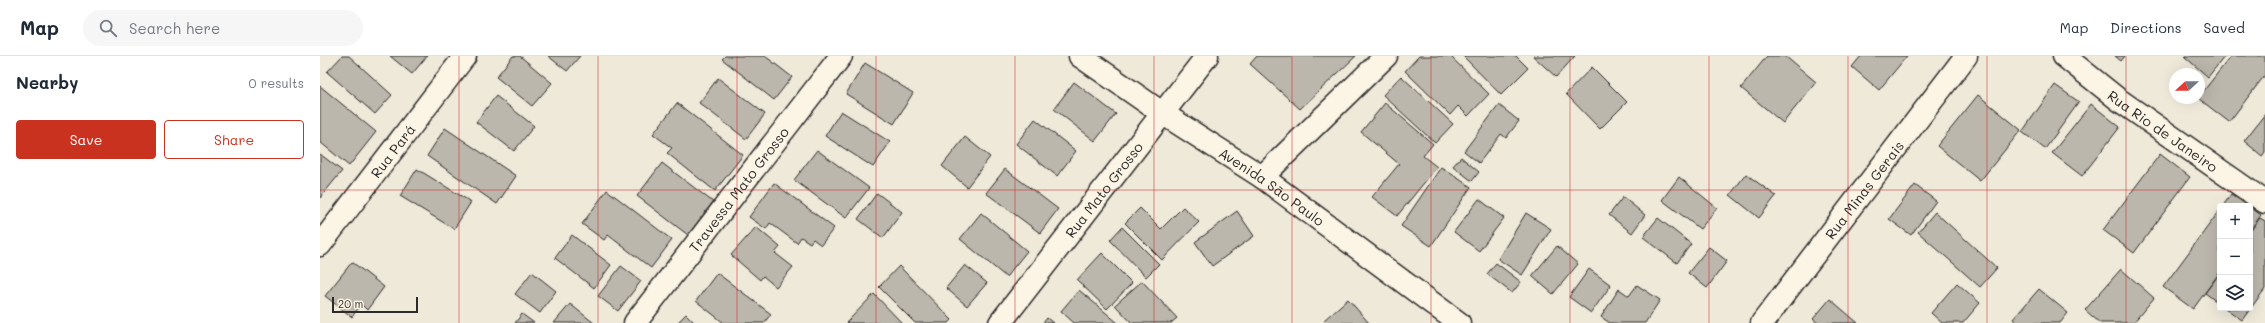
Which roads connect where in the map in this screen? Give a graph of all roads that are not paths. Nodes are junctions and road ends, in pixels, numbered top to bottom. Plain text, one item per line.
1 (465, 56) edge
2 (841, 56) edge
3 (1080, 56) edge
4 (1206, 56) edge
5 (1386, 56) edge
6 (1966, 56) edge
7 (2064, 56) edge
8 (1162, 113) junction
9 (1262, 177) junction
10 (2265, 202) edge
11 (320, 245) edge
12 (635, 323) edge
13 (1000, 323) edge
14 (1459, 323) edge
15 (1762, 323) edge

1 - 11 street, Rua Pará
2 - 12 street, Travessa Mato Grosso
3 - 8 street, Avenida São Paulo
4 - 8 street, Rua Mato Grosso
5 - 9 street
6 - 15 street, Rua Minas Gerais
7 - 10 street, Rua Rio de Janeiro
8 - 9 street, Avenida São Paulo
8 - 13 street, Rua Mato Grosso
9 - 14 street, Avenida São Paulo

